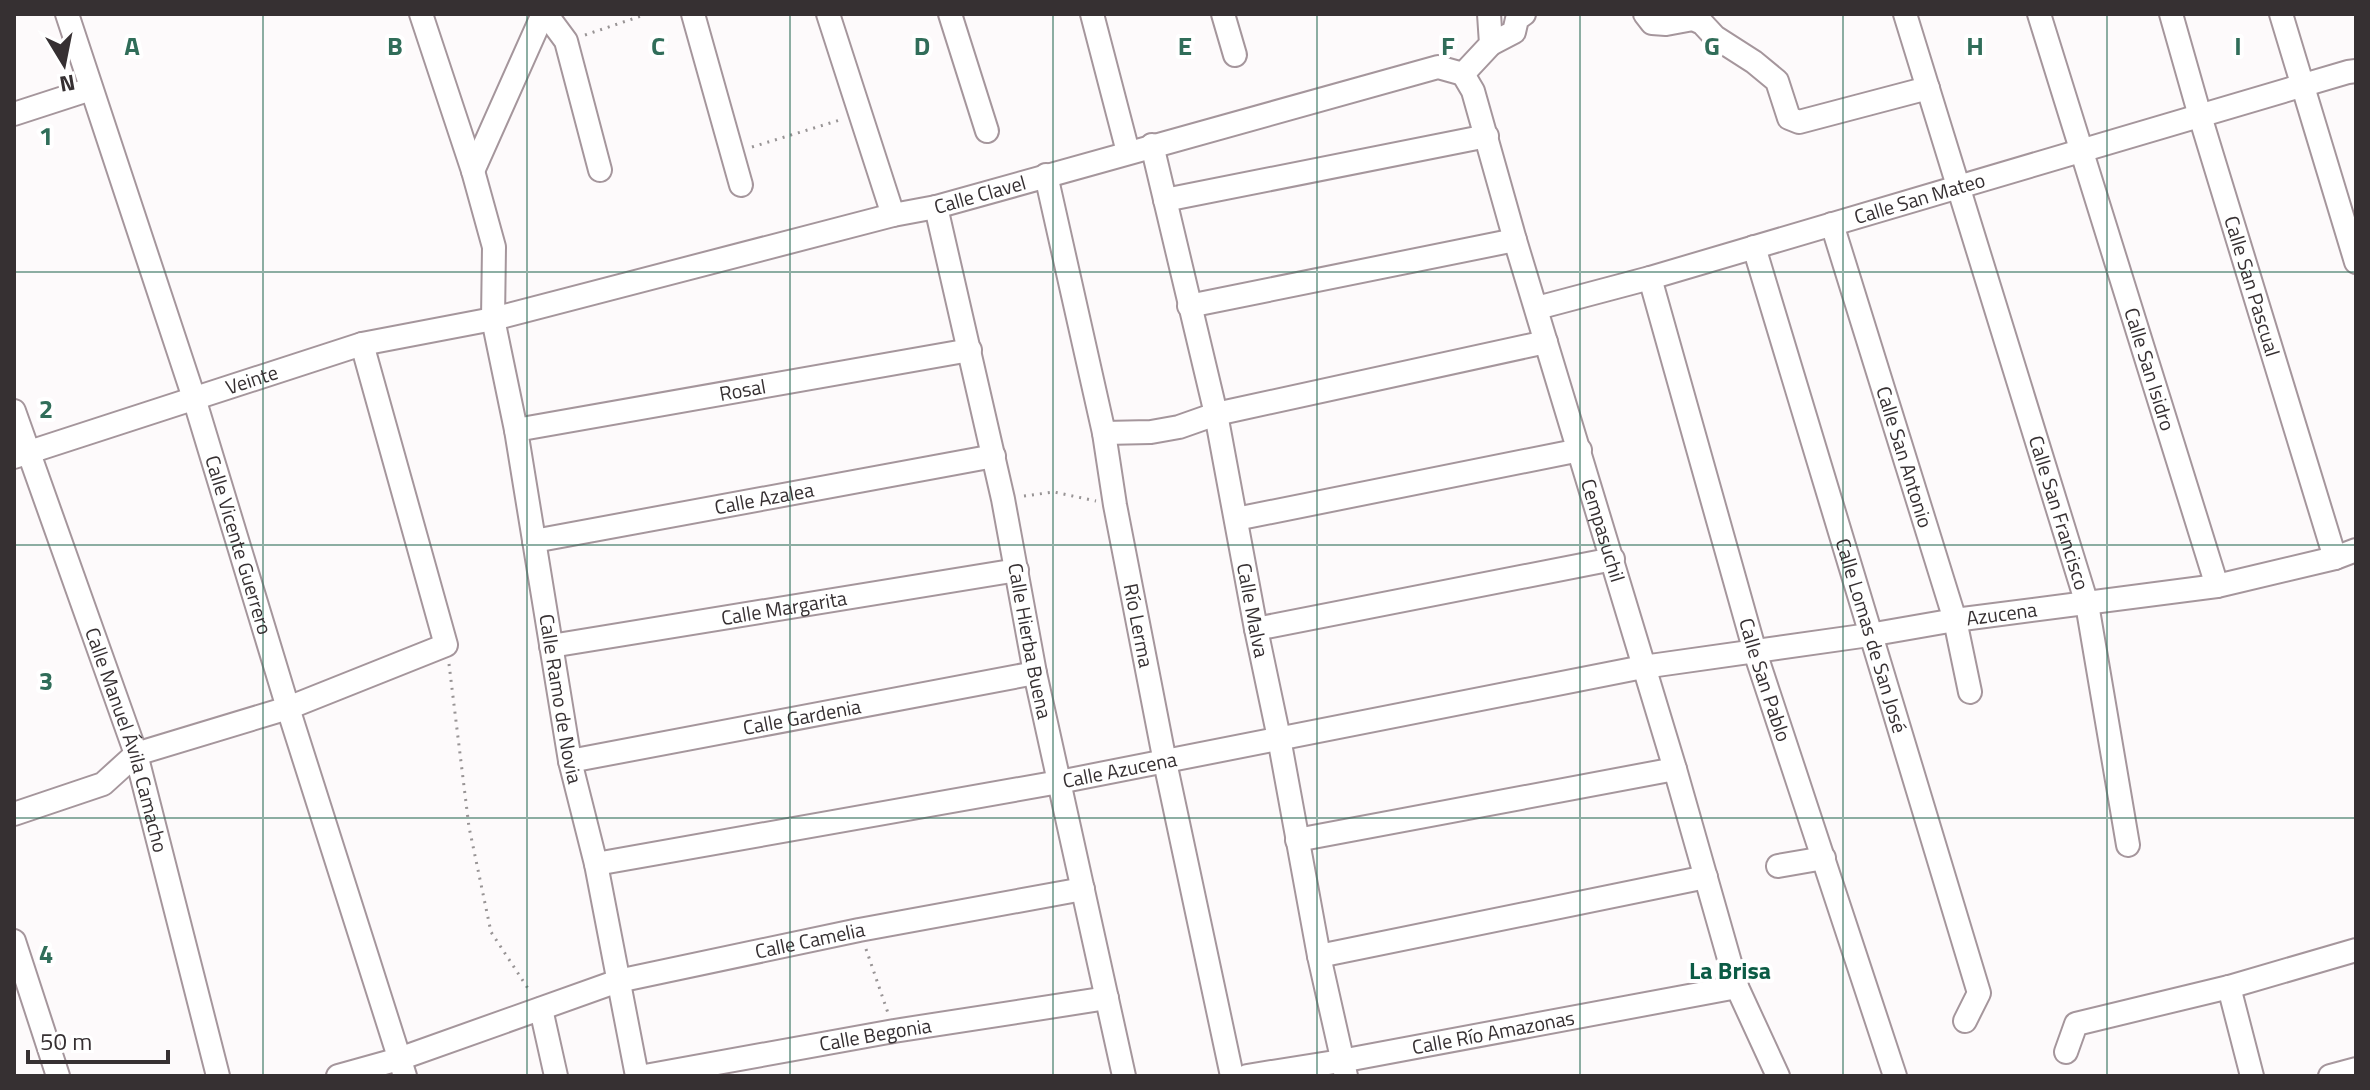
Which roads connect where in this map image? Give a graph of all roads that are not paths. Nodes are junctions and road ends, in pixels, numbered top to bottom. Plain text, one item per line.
1 (67, 14) edge
2 (421, 14) edge
3 (544, 14) edge
4 (693, 14) edge
5 (828, 14) edge
6 (950, 14) edge
7 (1092, 14) edge
8 (1223, 14) edge
9 (1489, 14) edge
10 (1524, 14) edge
11 (1645, 14) edge
12 (1905, 14) edge
13 (2039, 14) edge
14 (2171, 14) edge
15 (2281, 14) edge
16 (1491, 44) junction
17 (1235, 55) dead end
18 (2356, 71) edge
19 (1463, 74) junction
20 (2303, 85) junction
21 (1928, 88) junction
22 (91, 89) junction
23 (14, 114) edge
24 (2200, 116) junction
25 (987, 131) dead end
26 (1487, 136) junction
27 (1152, 145) junction
28 (2082, 150) junction
29 (1128, 152) junction
30 (600, 170) dead end
31 (473, 171) junction
32 (1046, 175) junction
33 (741, 185) dead end
34 (1958, 187) junction
35 (1165, 200) junction
36 (936, 207) junction
37 (893, 215) junction
38 (1832, 224) junction
39 (1515, 240) junction
40 (1754, 247) junction
41 (2356, 262) edge
42 (1650, 278) junction
43 (1189, 306) junction
44 (1537, 308) junction
45 (493, 319) junction
46 (1546, 342) junction
47 (362, 344) junction
48 (970, 350) junction
49 (194, 398) junction
50 (14, 411) edge
51 (1216, 414) junction
52 (516, 430) junction
53 (1104, 433) junction
54 (1580, 450) junction
55 (21, 455) edge
56 (994, 456) junction
57 (1236, 519) junction
58 (534, 541) junction
59 (2346, 554) edge
60 (1613, 559) junction
61 (1017, 570) junction
62 (2217, 586) junction
63 (2087, 604) junction
64 (1955, 620) junction
65 (1256, 629) junction
66 (1869, 635) junction
67 (551, 646) junction
68 (1755, 652) junction
69 (1643, 667) junction
70 (1035, 673) junction
71 (1970, 692) dead end
72 (288, 708) junction
73 (1279, 738) junction
74 (136, 754) junction
75 (570, 761) junction
76 (1165, 762) junction
77 (1675, 769) junction
78 (1059, 782) junction
79 (14, 814) edge
80 (1297, 840) junction
81 (2128, 845) dead end
82 (1824, 858) junction
83 (596, 864) junction
84 (1778, 866) dead end
85 (1706, 877) junction
86 (1083, 889) junction
87 (14, 941) edge
88 (2356, 950) edge
89 (1319, 956) junction
90 (618, 981) junction
91 (1737, 987) junction
92 (2229, 987) junction
93 (1107, 998) junction
94 (541, 1009) junction
95 (1965, 1021) dead end
96 (2066, 1052) dead end
97 (402, 1068) edge
98 (1343, 1068) edge
99 (2356, 1069) edge
100 (58, 1076) edge
101 (218, 1076) edge
102 (338, 1076) edge
103 (556, 1076) edge
104 (637, 1076) edge
105 (645, 1076) edge
106 (1124, 1076) edge
107 (1232, 1076) edge
108 (1247, 1076) edge
109 (1778, 1076) edge
110 (1895, 1076) edge
111 (2252, 1076) edge
112 (2330, 1076) edge

1 - 22 street, Calle Vicente Guerrero
2 - 31 street, Calle Ramo de Novia
3 - 30 street
3 - 31 street
4 - 33 street
5 - 37 street
6 - 25 street
7 - 29 street
8 - 17 street
9 - 16 street
10 - 16 street
11 - 21 street
12 - 21 street, Calle San Francisco
13 - 28 street, Calle San Isidro
14 - 24 street, Calle San Pascual
15 - 20 street
16 - 19 street
18 - 20 street, Calle San Mateo
19 - 26 street, Cempasuchil
19 - 27 street, Calle Clavel
20 - 24 street, Calle San Mateo
20 - 41 street
21 - 34 street, Calle San Francisco
22 - 23 street
22 - 49 street, Calle Vicente Guerrero
24 - 28 street, Calle San Mateo
24 - 59 street, Calle San Pascual
26 - 35 street
26 - 39 street, Cempasuchil
27 - 29 street, Calle Clavel
27 - 35 street, Calle Malva
28 - 34 street, Calle San Mateo
28 - 62 street, Calle San Isidro
29 - 32 street, Calle Clavel
31 - 45 street, Calle Ramo de Novia
32 - 36 street, Calle Clavel
32 - 53 street, Río Lerma
34 - 38 street, Calle San Mateo
34 - 63 street, Calle San Francisco
35 - 43 street, Calle Malva
36 - 37 street, Calle Clavel
36 - 48 street, Calle Hierba Buena
37 - 45 street, Calle Clavel
38 - 40 street, Calle San Mateo
38 - 64 street, Calle San Antonio
39 - 43 street
39 - 44 street, Cempasuchil
40 - 42 street, Calle San Mateo
40 - 66 street, Calle Lomas de San José
42 - 44 street, Calle San Mateo
42 - 68 street, Calle San Pablo
43 - 51 street, Calle Malva
44 - 46 street, Cempasuchil
45 - 47 street, Veinte
45 - 52 street, Calle Ramo de Novia
46 - 51 street
46 - 54 street, Cempasuchil
47 - 49 street, Veinte
47 - 72 street
48 - 52 street, Rosal
48 - 56 street, Calle Hierba Buena
49 - 55 street, Veinte
49 - 72 street, Calle Vicente Guerrero
50 - 55 street, Calle Manuel Ávila Camacho
51 - 53 street
51 - 57 street, Calle Malva
52 - 58 street, Calle Ramo de Novia
53 - 76 street, Río Lerma
54 - 57 street
54 - 60 street, Cempasuchil
55 - 74 street, Calle Manuel Ávila Camacho
56 - 58 street, Calle Azalea
56 - 61 street, Calle Hierba Buena
57 - 65 street, Calle Malva
58 - 67 street, Calle Ramo de Novia
59 - 62 street, Azucena
60 - 65 street
60 - 69 street, Cempasuchil
61 - 67 street, Calle Margarita
61 - 70 street, Calle Hierba Buena
62 - 63 street, Azucena
63 - 64 street, Azucena
63 - 81 street, Calle San Francisco
64 - 66 street, Azucena
64 - 71 street, Calle San Antonio
65 - 73 street, Calle Malva
66 - 68 street, Azucena
66 - 95 street, Calle Lomas de San José
67 - 75 street, Calle Ramo de Novia
68 - 69 street, Azucena
68 - 82 street, Calle San Pablo
69 - 73 street, Calle Azucena
69 - 77 street, Cempasuchil
70 - 75 street, Calle Gardenia
70 - 78 street, Calle Hierba Buena
72 - 74 street
72 - 97 street, Calle Vicente Guerrero
73 - 76 street, Calle Azucena
73 - 80 street, Calle Malva
74 - 79 street
74 - 101 street, Calle Manuel Ávila Camacho
75 - 83 street, Calle Ramo de Novia
76 - 78 street, Calle Azucena
76 - 107 street, Río Lerma
77 - 80 street
77 - 85 street, Cempasuchil
78 - 83 street, Calle Azucena
78 - 86 street, Calle Hierba Buena
80 - 89 street, Calle Malva
82 - 84 street
82 - 110 street, Calle San Pablo
83 - 90 street, Calle Ramo de Novia
85 - 89 street
85 - 91 street, Cempasuchil
86 - 90 street, Calle Camelia
86 - 93 street, Calle Hierba Buena
87 - 100 street
88 - 92 street
89 - 98 street, Calle Malva
90 - 94 street, Calle Camelia
90 - 104 street, Calle Ramo de Novia
91 - 98 street, Calle Río Amazonas
91 - 109 street, Cempasuchil
92 - 96 street
92 - 111 street
93 - 105 street, Calle Begonia
93 - 106 street, Calle Hierba Buena
94 - 97 street, Calle Camelia
94 - 103 street
97 - 102 street, Calle Camelia
98 - 108 street, Calle Río Amazonas
99 - 112 street

